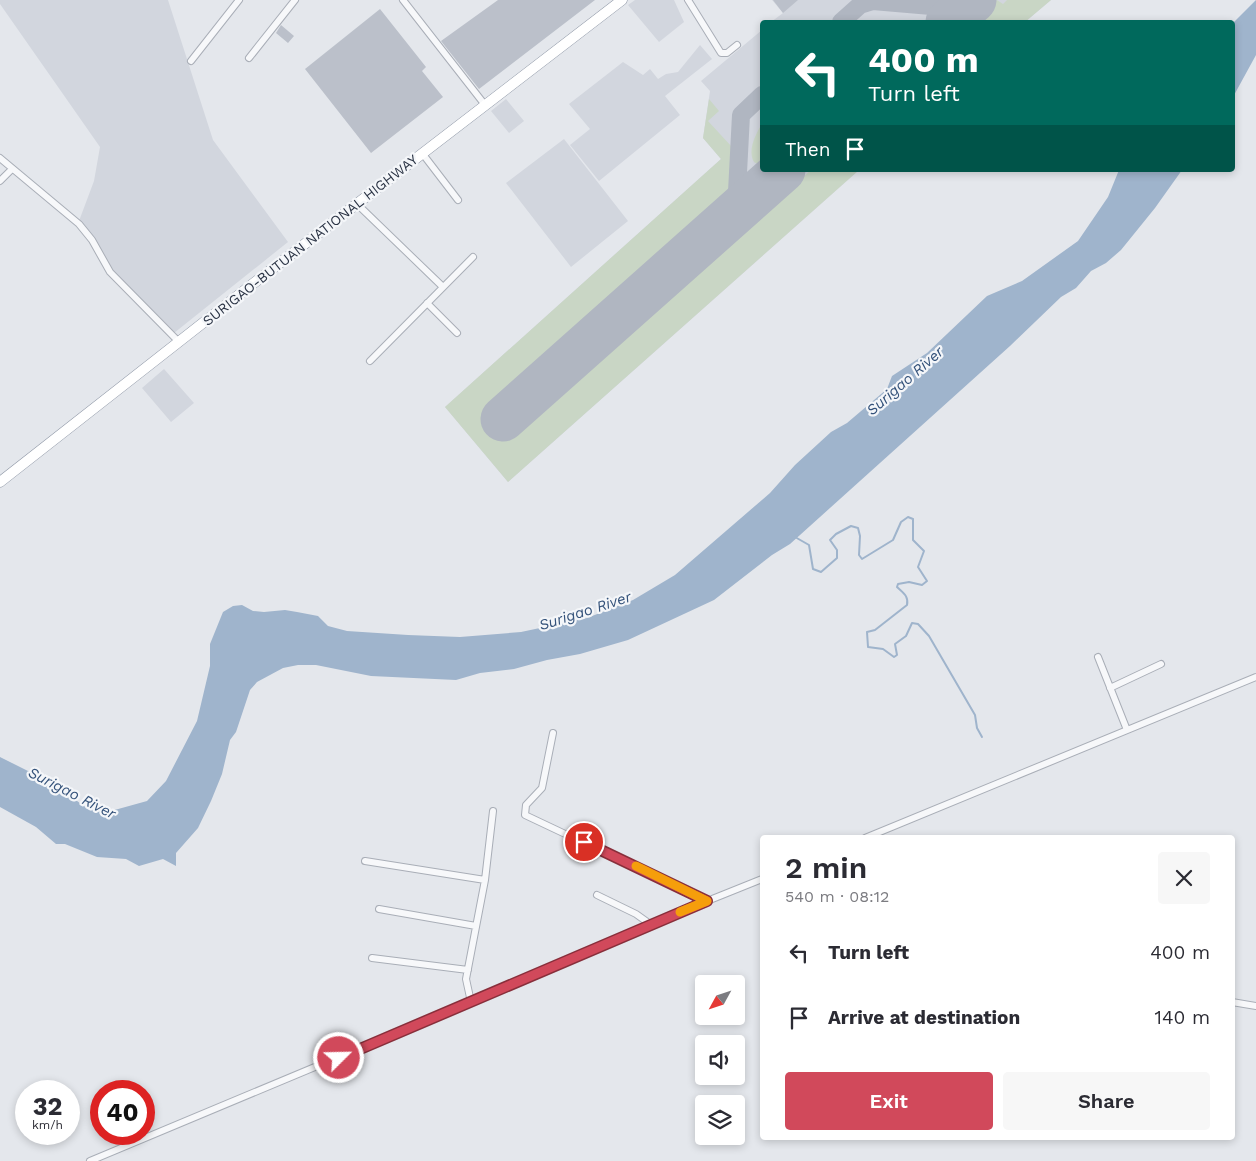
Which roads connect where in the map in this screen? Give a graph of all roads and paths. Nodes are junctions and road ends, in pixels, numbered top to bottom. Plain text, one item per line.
1 (239, 0) edge
2 (295, 0) edge
3 (403, 0) edge
4 (622, 0) edge
5 (688, 0) edge
6 (737, 45) dead end
7 (249, 58) dead end
8 (192, 61) dead end
9 (485, 105) junction
10 (422, 153) junction
11 (0, 158) edge
12 (12, 169) junction
13 (0, 181) edge
14 (458, 200) dead end
15 (357, 204) junction
16 (474, 257) dead end
17 (443, 287) junction
18 (427, 303) junction
19 (457, 333) dead end
20 (179, 342) junction
21 (370, 362) dead end
22 (0, 482) edge
23 (1098, 657) dead end
24 (1161, 664) dead end
25 (1256, 677) edge
26 (1110, 688) junction
27 (1127, 730) junction
28 (553, 733) dead end
29 (493, 812) dead end
30 (872, 835) edge
31 (365, 860) dead end
32 (485, 880) junction
33 (760, 880) edge
34 (597, 895) dead end
35 (707, 901) junction
36 (379, 909) dead end
37 (650, 924) junction
38 (476, 926) junction
39 (372, 958) dead end
40 (468, 970) junction
41 (471, 1002) junction
42 (1235, 1002) edge
43 (1256, 1006) edge
44 (90, 1161) edge

1 - 8 street
2 - 7 street
3 - 9 street
4 - 9 highway, SURIGAO-BUTUAN NATIONAL HIGHWAY
5 - 6 street
9 - 10 highway, SURIGAO-BUTUAN NATIONAL HIGHWAY
10 - 14 street
10 - 15 highway, SURIGAO-BUTUAN NATIONAL HIGHWAY
11 - 12 street
12 - 13 street
12 - 20 street
15 - 17 street
15 - 20 highway, SURIGAO-BUTUAN NATIONAL HIGHWAY
16 - 17 street
17 - 18 street
18 - 19 street
18 - 21 street
20 - 22 highway, SURIGAO-BUTUAN NATIONAL HIGHWAY
23 - 26 street
24 - 26 street
25 - 27 street
26 - 27 street
27 - 30 street
28 - 35 street
29 - 32 street
31 - 32 street
32 - 38 street
33 - 35 street
34 - 37 street
35 - 37 street
36 - 38 street
37 - 41 street
38 - 40 street
39 - 40 street
40 - 41 street
41 - 44 street
42 - 43 street

